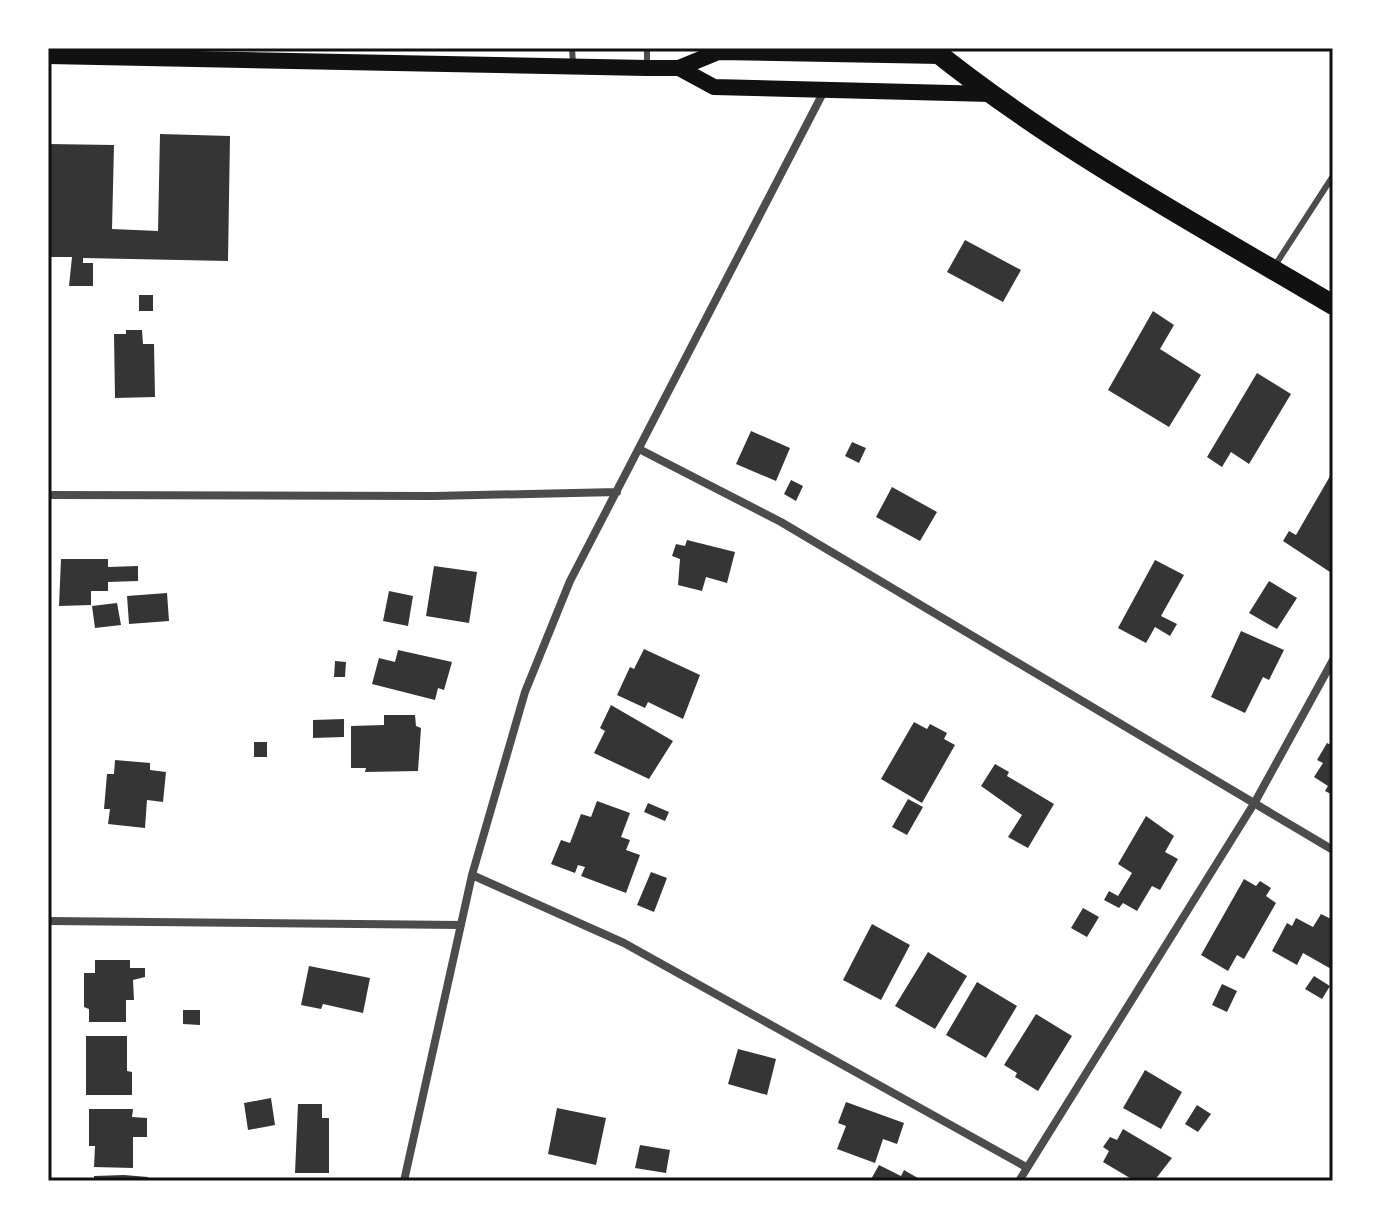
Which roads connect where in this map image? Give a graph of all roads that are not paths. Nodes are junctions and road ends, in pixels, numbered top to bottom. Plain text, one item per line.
1 (572, 48) edge
2 (647, 48) edge
3 (743, 50) edge
4 (936, 52) edge
5 (48, 56) edge
6 (429, 56) edge
7 (573, 66) junction
8 (647, 68) junction
9 (679, 68) junction
10 (824, 90) junction
11 (991, 94) junction
12 (1333, 176) edge
13 (1333, 187) edge
14 (1324, 190) junction
15 (1273, 269) junction
16 (1333, 305) edge
17 (639, 449) junction
18 (617, 492) junction
19 (48, 495) edge
20 (1333, 660) edge
21 (1255, 802) junction
22 (1333, 850) edge
23 (472, 875) junction
24 (48, 921) edge
25 (461, 925) junction
26 (1026, 1167) junction
27 (404, 1181) edge
28 (1019, 1181) edge

1 - 7 lane
2 - 8 lane
3 - 4 main road
3 - 9 main road
4 - 11 main road
5 - 6 main road
6 - 7 main road
7 - 8 main road
8 - 9 main road
9 - 10 main road
10 - 11 main road
10 - 17 street
11 - 15 main road
12 - 14 lane
13 - 14 lane
14 - 15 lane
15 - 16 main road
17 - 18 street
17 - 21 street
18 - 19 street
18 - 23 street
20 - 21 street
21 - 22 street
21 - 26 street
23 - 25 street
23 - 26 street
24 - 25 street
25 - 27 street
26 - 28 street

